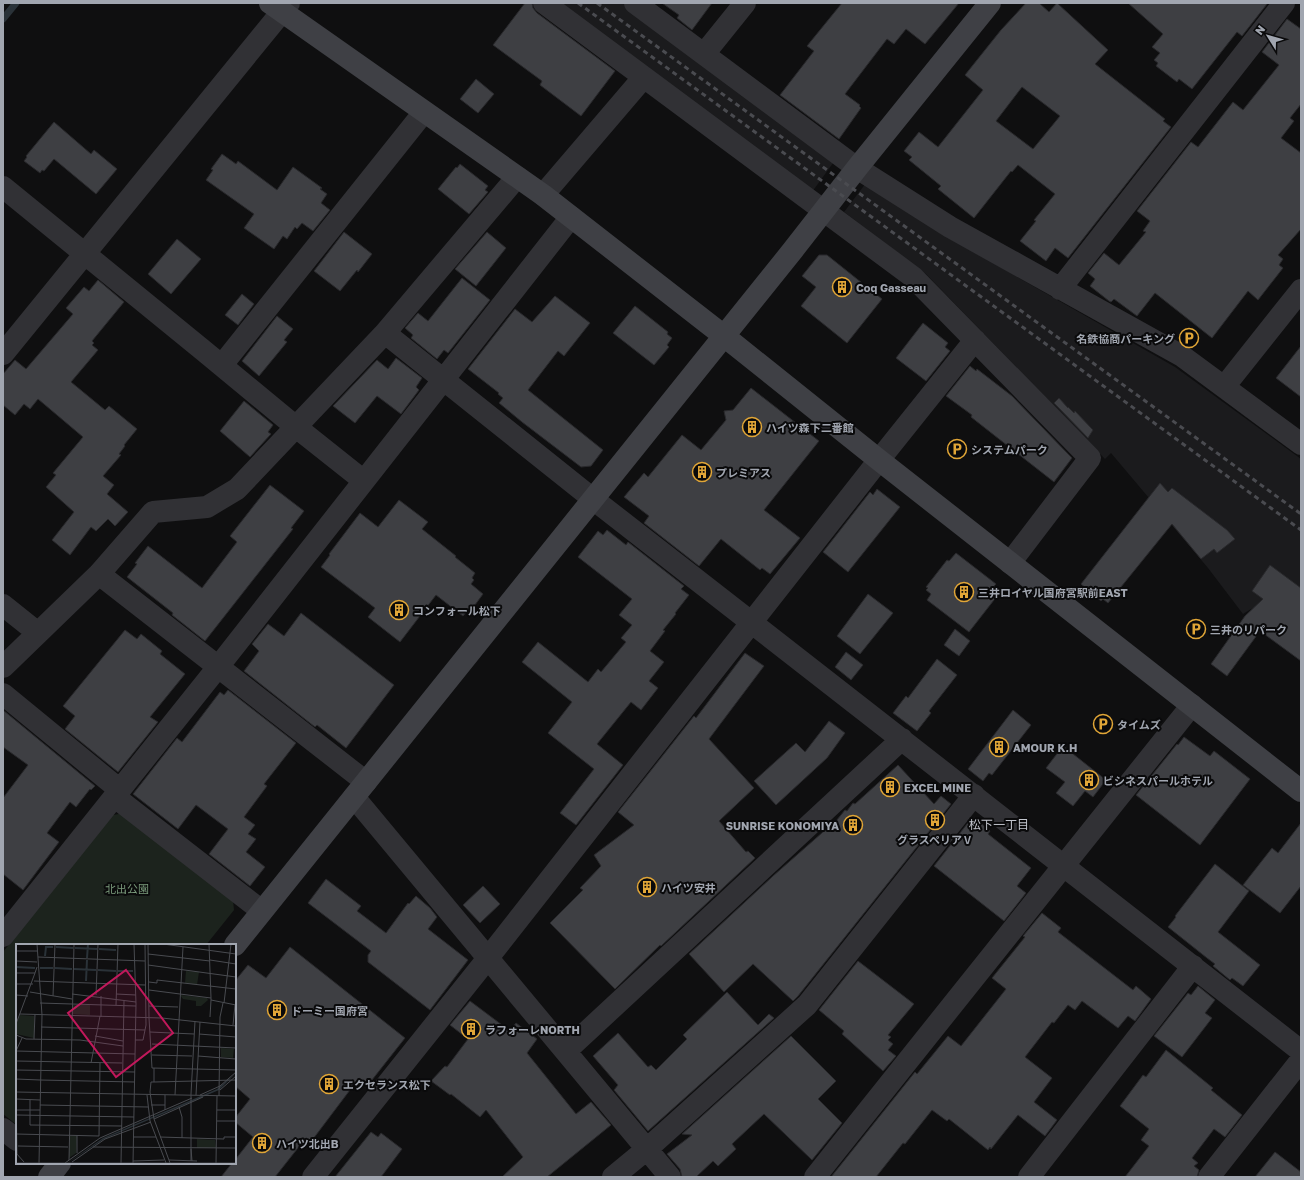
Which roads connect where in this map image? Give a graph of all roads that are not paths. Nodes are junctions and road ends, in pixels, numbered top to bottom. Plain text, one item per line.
1 (544, 3) edge
2 (636, 3) edge
3 (745, 3) edge
4 (990, 3) edge
5 (1284, 3) edge
6 (280, 6) edge
7 (704, 54) junction
8 (643, 78) junction
9 (424, 112) junction
10 (857, 168) junction
11 (517, 177) junction
12 (3, 187) edge
13 (543, 195) junction
14 (824, 211) junction
15 (571, 217) junction
16 (84, 254) junction
17 (1060, 289) junction
18 (1301, 290) edge
19 (385, 333) junction
20 (724, 336) junction
21 (975, 340) junction
22 (3, 354) edge
23 (222, 365) junction
24 (444, 380) junction
25 (1224, 387) junction
26 (296, 427) junction
27 (1301, 444) edge
28 (879, 460) junction
29 (364, 481) junction
30 (594, 499) junction
31 (1010, 562) junction
32 (99, 574) junction
33 (3, 605) edge
34 (753, 622) junction
35 (38, 633) junction
36 (3, 667) edge
37 (218, 667) junction
38 (3, 694) edge
39 (1192, 705) junction
40 (902, 739) junction
41 (360, 789) junction
42 (1301, 791) edge
43 (118, 793) junction
44 (974, 795) junction
45 (1064, 865) junction
46 (262, 911) junction
47 (3, 936) edge
48 (236, 944) edge
49 (488, 958) junction
50 (1193, 966) junction
51 (1301, 1050) edge
52 (566, 1051) junction
53 (1301, 1060) edge
54 (3, 1129) edge
55 (16, 1139) edge
56 (647, 1149) junction
57 (313, 1177) edge
58 (613, 1177) edge
59 (670, 1177) edge
60 (815, 1177) edge
61 (1029, 1177) edge
62 (1209, 1177) edge

1 - 8 street
2 - 7 street
3 - 7 street
4 - 10 street
5 - 17 street
6 - 9 street
6 - 16 street
7 - 10 street
8 - 13 street
8 - 14 street
9 - 11 street
9 - 23 street
10 - 14 street
10 - 17 street
11 - 13 street
11 - 19 street
12 - 16 street
13 - 15 street
14 - 20 street
14 - 21 street
15 - 20 street
15 - 24 street
16 - 22 street
16 - 23 street
17 - 25 street
18 - 25 street
19 - 24 street
19 - 26 street
20 - 28 street
20 - 30 street
21 - 28 street
21 - 31 street
23 - 26 street
24 - 29 street
24 - 30 street
25 - 27 street
26 - 29 street
26 - 32 street
28 - 31 street
28 - 34 street
29 - 37 street
30 - 34 street
30 - 41 street
31 - 39 street
32 - 35 street
32 - 37 street
33 - 35 street
34 - 40 street
34 - 49 street
35 - 36 street
37 - 41 street
37 - 43 street
38 - 43 street
39 - 42 street
39 - 45 street
40 - 44 street
40 - 52 street
41 - 46 street
41 - 49 street
43 - 46 street
43 - 47 street
44 - 45 street
44 - 56 street
45 - 50 street
45 - 60 street
46 - 48 street
49 - 52 street
49 - 57 street
50 - 51 street
50 - 61 street
52 - 56 street
53 - 62 street
54 - 55 street
56 - 58 street
56 - 59 street

